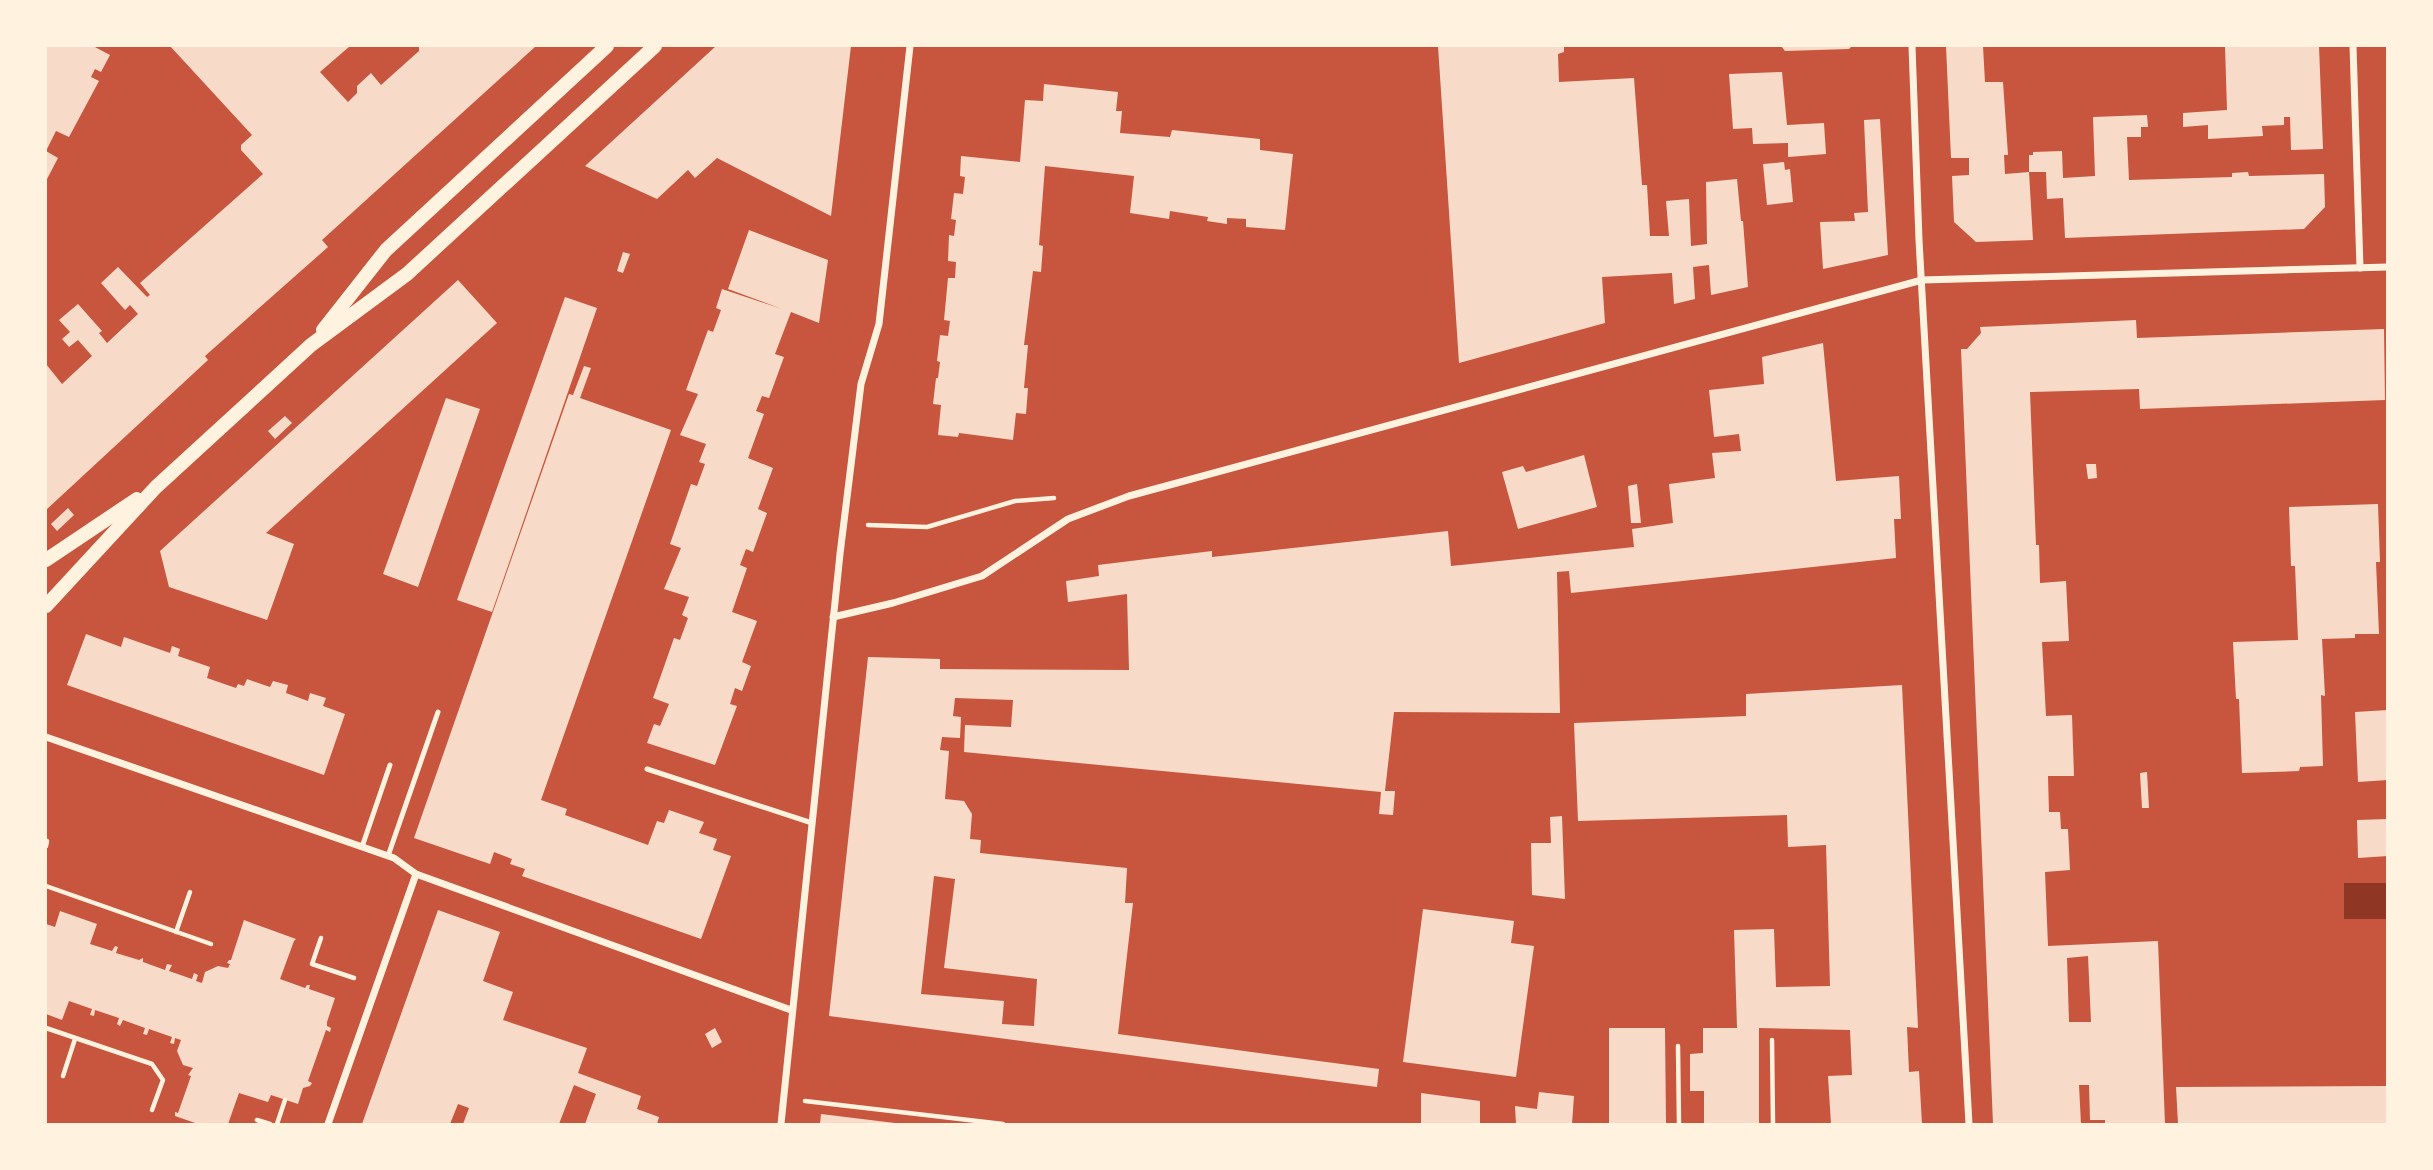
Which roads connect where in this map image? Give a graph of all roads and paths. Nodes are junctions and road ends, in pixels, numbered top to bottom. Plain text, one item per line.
1 (607, 46) edge
2 (655, 46) edge
3 (910, 46) edge
4 (1912, 46) edge
5 (2353, 46) edge
6 (2388, 267) edge
7 (2360, 268) junction
8 (1922, 280) junction
9 (311, 345) junction
10 (156, 487) junction
11 (1062, 497) dead end
12 (845, 522) junction
13 (46, 560) edge
14 (46, 606) edge
15 (833, 617) junction
16 (439, 712) dead end
17 (46, 737) edge
18 (390, 765) dead end
19 (647, 769) dead end
20 (812, 822) junction
21 (362, 847) junction
22 (388, 856) junction
23 (416, 874) junction
24 (46, 886) edge
25 (190, 892) dead end
26 (176, 932) junction
27 (321, 937) dead end
28 (211, 944) dead end
29 (361, 981) dead end
30 (791, 1010) junction
31 (46, 1028) edge
32 (75, 1039) junction
33 (1772, 1040) dead end
34 (1678, 1046) dead end
35 (62, 1076) dead end
36 (783, 1099) junction
37 (285, 1100) dead end
38 (152, 1110) dead end
39 (257, 1120) dead end
40 (270, 1125) edge
41 (277, 1125) edge
42 (328, 1125) edge
43 (781, 1125) edge
44 (1003, 1125) edge
45 (1679, 1125) edge
46 (1773, 1125) edge
47 (1969, 1125) edge

1 - 9 main road
2 - 9 main road
3 - 12 street
4 - 8 street
5 - 7 street
6 - 7 street
7 - 8 street
8 - 15 street
8 - 47 street
9 - 10 main road
10 - 13 main road
10 - 14 main road
11 - 12 path
12 - 15 street
15 - 20 street
16 - 22 lane
17 - 21 street
18 - 21 lane
19 - 20 lane
20 - 30 street
21 - 22 street
22 - 23 street
23 - 30 street
23 - 42 street
24 - 26 path
25 - 26 path
26 - 28 path
27 - 29 path
30 - 36 street
31 - 32 path
32 - 35 path
32 - 38 path
33 - 46 path
34 - 45 path
36 - 43 street
36 - 44 path
37 - 41 path
39 - 40 path

